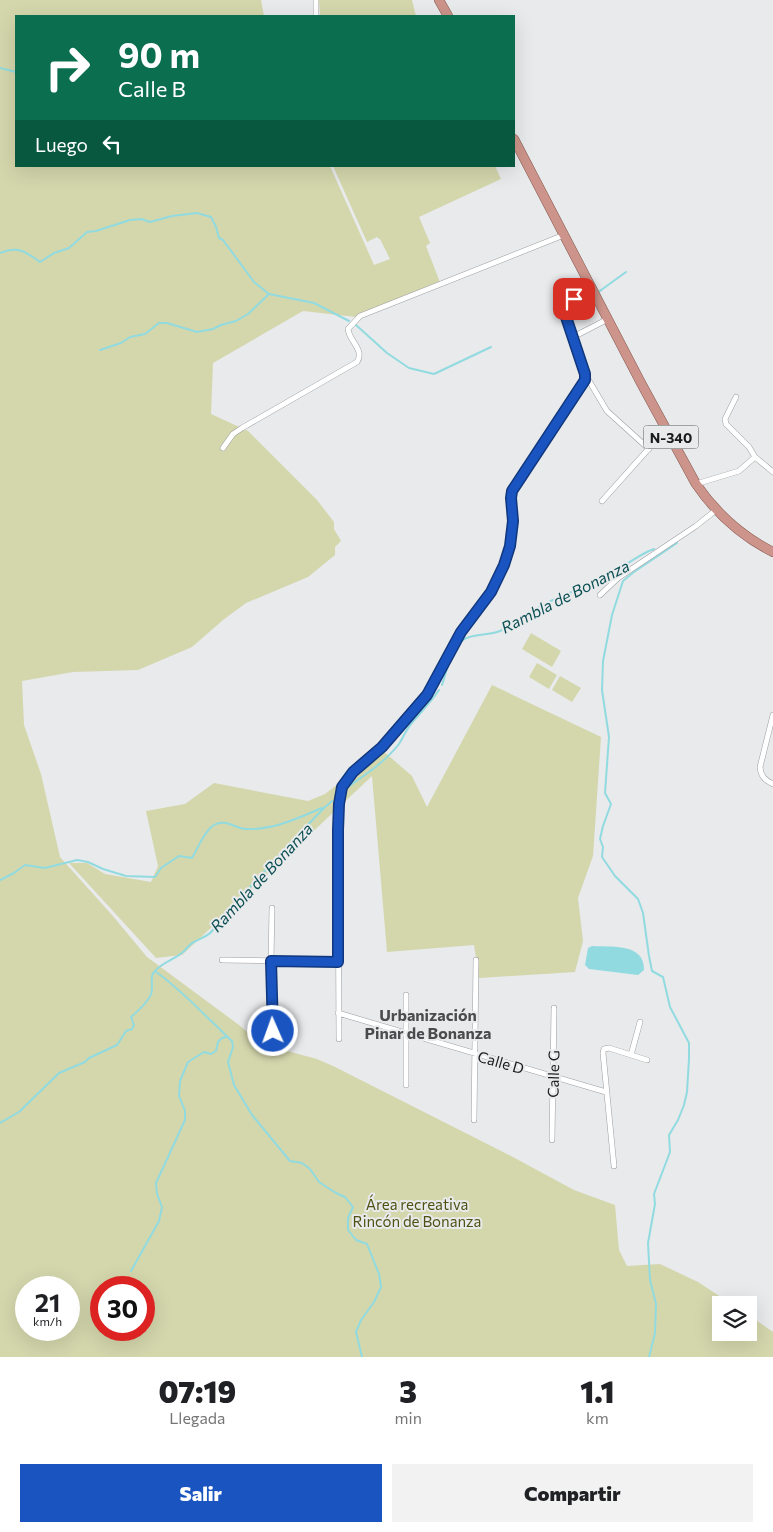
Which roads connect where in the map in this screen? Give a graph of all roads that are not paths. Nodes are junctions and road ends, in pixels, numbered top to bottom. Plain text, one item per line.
1 (316, 0) edge
2 (439, 0) edge
3 (316, 15) edge
4 (447, 15) edge
5 (515, 141) edge
6 (564, 235) junction
7 (591, 286) junction
8 (608, 319) junction
9 (573, 337) junction
10 (585, 374) junction
11 (736, 396) dead end
12 (670, 436) junction
13 (223, 448) dead end
14 (649, 448) junction
15 (755, 457) junction
16 (773, 472) edge
17 (696, 484) junction
18 (602, 501) dead end
19 (716, 510) junction
20 (773, 552) edge
21 (600, 595) dead end
22 (773, 715) edge
23 (766, 739) junction
24 (773, 741) edge
25 (773, 784) edge
26 (272, 908) dead end
27 (222, 960) dead end
28 (476, 960) dead end
29 (271, 961) junction
30 (338, 962) junction
31 (406, 995) dead end
32 (554, 1008) dead end
33 (338, 1013) junction
34 (640, 1022) dead end
35 (406, 1034) junction
36 (339, 1039) dead end
37 (274, 1048) dead end
38 (474, 1054) junction
39 (631, 1055) junction
40 (647, 1060) dead end
41 (553, 1077) junction
42 (406, 1085) dead end
43 (606, 1092) junction
44 (474, 1120) dead end
45 (552, 1140) dead end
46 (614, 1166) dead end

1 - 3 street
2 - 4 highway
5 - 6 highway, N-340
6 - 7 highway, N-340
6 - 13 street
7 - 8 highway, N-340
7 - 9 street
8 - 9 street
8 - 12 highway, N-340
9 - 10 street
10 - 14 street
10 - 30 street
11 - 15 street
12 - 14 street
12 - 17 highway, N-340
14 - 18 street
15 - 16 street
15 - 17 street
17 - 19 highway, N-340
19 - 20 highway, N-340
19 - 21 street
22 - 23 street
23 - 24 street
23 - 25 street
26 - 29 street
27 - 29 street
28 - 38 street
29 - 30 street
29 - 37 street
30 - 33 street
31 - 35 street
32 - 41 street, Calle G
33 - 35 street, Calle D
33 - 36 street
34 - 39 street
35 - 38 street, Calle D
35 - 42 street
38 - 41 street, Calle D
38 - 44 street
39 - 40 street
39 - 43 street
41 - 43 street, Calle D
41 - 45 street, Calle G
43 - 46 street

